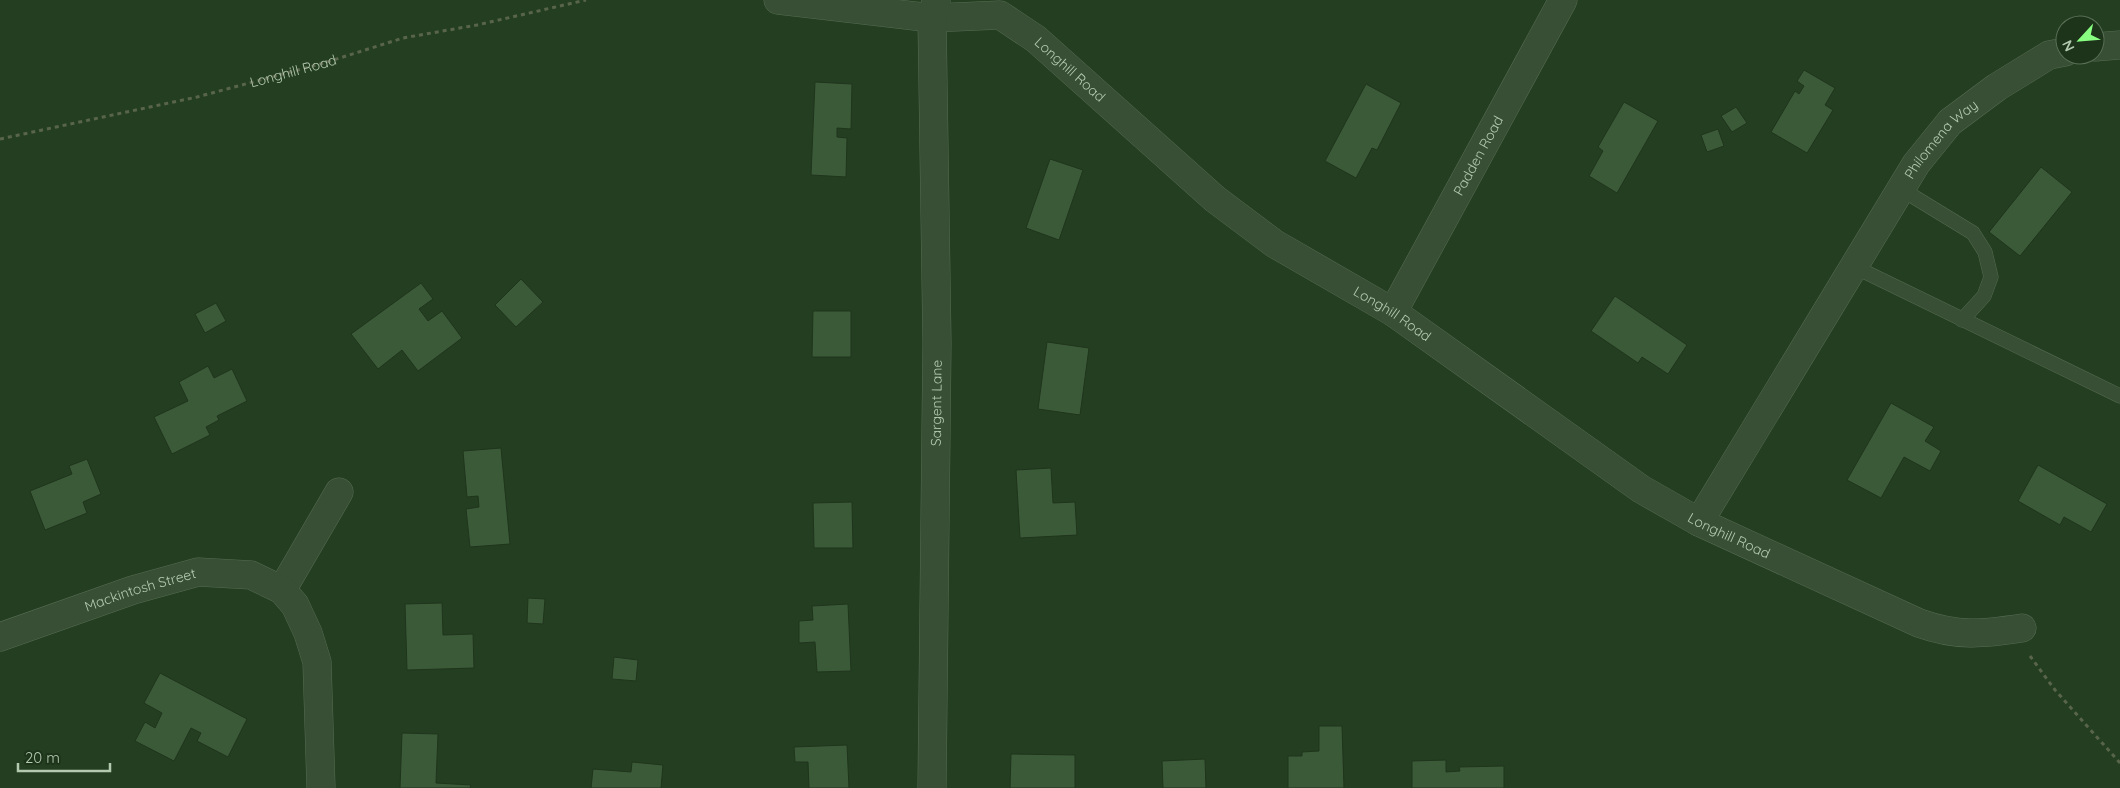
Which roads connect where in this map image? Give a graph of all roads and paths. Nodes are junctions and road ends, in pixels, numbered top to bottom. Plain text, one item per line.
1 (586, 0) edge
2 (778, 0) edge
3 (1564, 0) edge
4 (934, 9) edge
5 (2120, 44) edge
6 (2105, 46) edge
7 (2055, 54) edge
8 (0, 139) edge
9 (1901, 189) junction
10 (1855, 267) junction
11 (1393, 312) junction
12 (1962, 320) junction
13 (2120, 396) edge
14 (339, 492) dead end
15 (1699, 522) junction
16 (282, 590) junction
17 (2016, 629) joint
18 (0, 637) edge
19 (2120, 762) edge
20 (321, 788) edge
21 (932, 788) edge

1 - 8 path, Longhill Road
2 - 4 street, Longhill Road
3 - 11 street, Padden Road
4 - 11 street, Longhill Road
4 - 21 street, Sargent Lane
5 - 6 street
7 - 9 street, Philomena Way
9 - 10 street, Philomena Way
9 - 12 lane
10 - 12 lane
10 - 15 street, Philomena Way
11 - 15 street, Longhill Road
12 - 13 lane
14 - 16 street
15 - 17 street, Longhill Road
16 - 18 street, Mackintosh Street
16 - 20 street, Mackintosh Street
17 - 19 path

